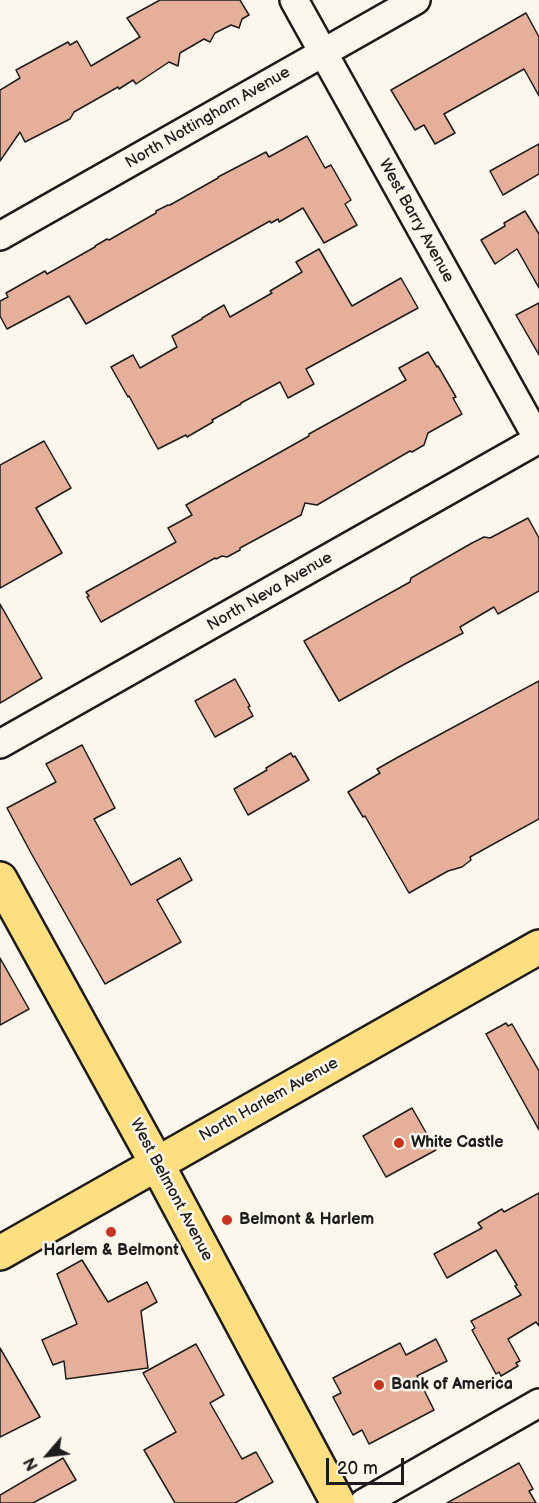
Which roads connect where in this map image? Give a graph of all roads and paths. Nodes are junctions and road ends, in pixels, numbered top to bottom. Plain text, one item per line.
1 (294, 0) edge
2 (416, 0) edge
3 (323, 53) junction
4 (0, 236) edge
5 (539, 440) edge
6 (0, 744) edge
7 (0, 879) edge
8 (539, 947) edge
9 (157, 1164) junction
10 (0, 1253) edge
11 (539, 1403) edge
12 (338, 1503) edge
13 (363, 1503) edge

1 - 3 street, West Barry Avenue
2 - 3 street, North Nottingham Avenue
3 - 4 street, North Nottingham Avenue
3 - 5 street, West Barry Avenue
5 - 6 street, North Neva Avenue
7 - 9 main road, West Belmont Avenue
8 - 9 main road, North Harlem Avenue
9 - 10 main road, North Harlem Avenue
9 - 12 main road, West Belmont Avenue
11 - 13 street

